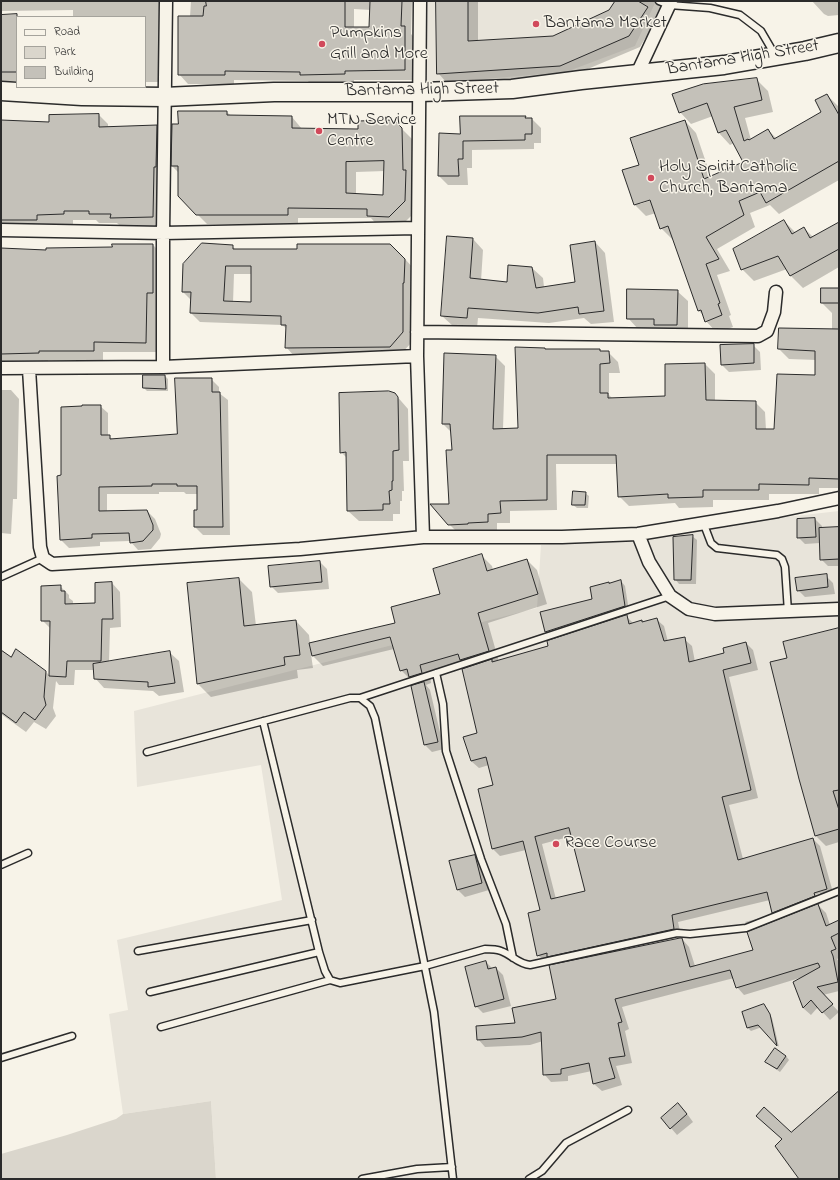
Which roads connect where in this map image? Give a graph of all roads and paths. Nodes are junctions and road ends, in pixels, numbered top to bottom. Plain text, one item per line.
1 (166, 1) edge
2 (420, 1) edge
3 (666, 2) edge
4 (839, 44) edge
5 (776, 56) junction
6 (637, 74) junction
7 (1, 91) edge
8 (420, 92) junction
9 (164, 97) junction
10 (417, 228) junction
11 (1, 230) edge
12 (163, 233) junction
13 (776, 292) dead end
14 (417, 332) junction
15 (416, 356) junction
16 (163, 367) junction
17 (1, 368) edge
18 (29, 368) junction
19 (839, 498) edge
20 (703, 522) junction
21 (638, 534) junction
22 (423, 537) junction
23 (43, 558) junction
24 (1, 577) edge
25 (670, 596) junction
26 (839, 609) edge
27 (788, 612) junction
28 (436, 673) junction
29 (360, 698) junction
30 (263, 721) junction
31 (147, 752) dead end
32 (28, 853) dead end
33 (1, 865) edge
34 (839, 891) edge
35 (312, 920) junction
36 (138, 951) dead end
37 (318, 952) junction
38 (513, 958) junction
39 (425, 966) junction
40 (330, 980) junction
41 (150, 992) dead end
42 (161, 1027) dead end
43 (72, 1036) dead end
44 (1, 1058) edge
45 (628, 1110) dead end
46 (452, 1167) junction
47 (362, 1179) edge
48 (453, 1179) edge
49 (529, 1179) edge

1 - 9 street
2 - 8 street
3 - 5 lane
3 - 6 street
4 - 5 main road, Bantama High Street
5 - 6 main road, Bantama High Street
6 - 8 main road, Bantama High Street
7 - 9 main road, Bantama High Street
8 - 9 main road, Bantama High Street
8 - 10 street
9 - 12 street
10 - 12 street
10 - 14 street
11 - 12 street
12 - 16 street
13 - 14 street
14 - 15 street
15 - 16 street
15 - 22 street
16 - 18 street
17 - 18 street
18 - 23 street
19 - 20 street
20 - 21 street
20 - 27 lane
21 - 22 street
21 - 25 street
22 - 23 street
23 - 24 lane
25 - 27 street
25 - 28 lane
26 - 27 street
28 - 29 lane
28 - 38 lane
29 - 30 lane
29 - 39 lane
30 - 31 lane
30 - 35 lane
32 - 33 lane
34 - 38 lane
35 - 36 lane
35 - 37 lane
37 - 40 lane
37 - 41 lane
38 - 39 lane
39 - 40 lane
39 - 46 lane
40 - 42 lane
43 - 44 lane
45 - 49 lane
46 - 47 lane
46 - 48 lane

